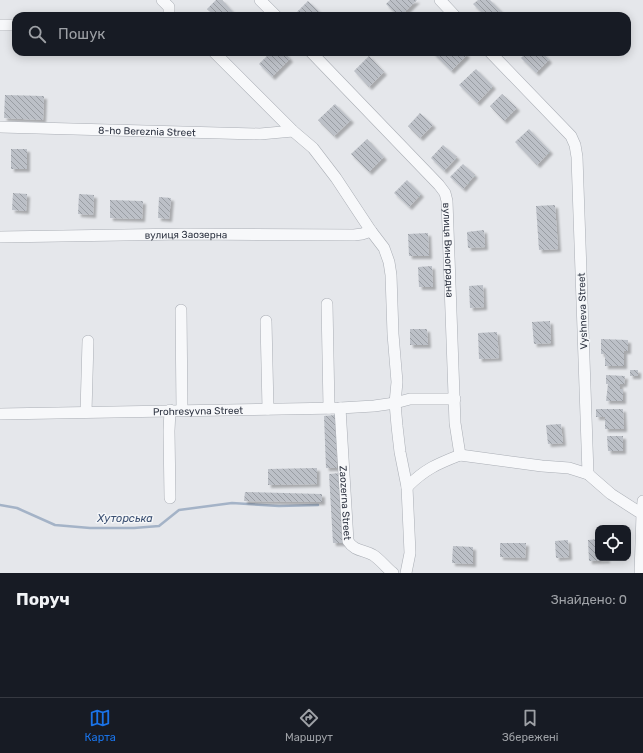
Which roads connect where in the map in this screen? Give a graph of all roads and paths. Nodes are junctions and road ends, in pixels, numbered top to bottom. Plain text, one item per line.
1 (260, 0) edge
2 (440, 0) edge
3 (272, 12) edge
4 (451, 12) edge
5 (0, 25) edge
6 (12, 25) edge
7 (218, 56) edge
8 (315, 56) edge
9 (494, 56) edge
10 (0, 127) edge
11 (293, 131) junction
12 (371, 231) junction
13 (0, 237) edge
14 (327, 304) dead end
15 (181, 310) dead end
16 (266, 321) dead end
17 (88, 342) dead end
18 (456, 399) junction
19 (395, 404) junction
20 (335, 408) junction
21 (268, 409) junction
22 (170, 410) junction
23 (182, 410) junction
24 (86, 412) junction
25 (0, 414) edge
26 (460, 455) junction
27 (588, 474) junction
28 (407, 487) junction
29 (170, 498) dead end
30 (643, 501) edge
31 (642, 514) edge
32 (393, 573) edge
33 (406, 573) edge
34 (640, 573) edge

1 - 3 street
2 - 4 street
5 - 6 street
7 - 11 street
8 - 18 street, вулиця Виноградна
9 - 27 street, Vyshneva Street
10 - 11 street, 8-ho Bereznia Street
11 - 12 street
12 - 13 street, вулиця Заозерна
12 - 19 street
14 - 20 street
15 - 23 street
16 - 21 street
17 - 24 street
18 - 19 street, Prohresyvna Street
18 - 26 street, вулиця Виноградна
19 - 20 street, Prohresyvna Street
19 - 28 street
20 - 21 street, Prohresyvna Street
20 - 32 street, Zaozerna Street
21 - 23 street, Prohresyvna Street
22 - 23 street, Prohresyvna Street
22 - 24 street, Prohresyvna Street
22 - 29 street
24 - 25 street, Prohresyvna Street
26 - 27 street
26 - 28 street
27 - 31 street
28 - 33 street
30 - 31 street
31 - 34 street

